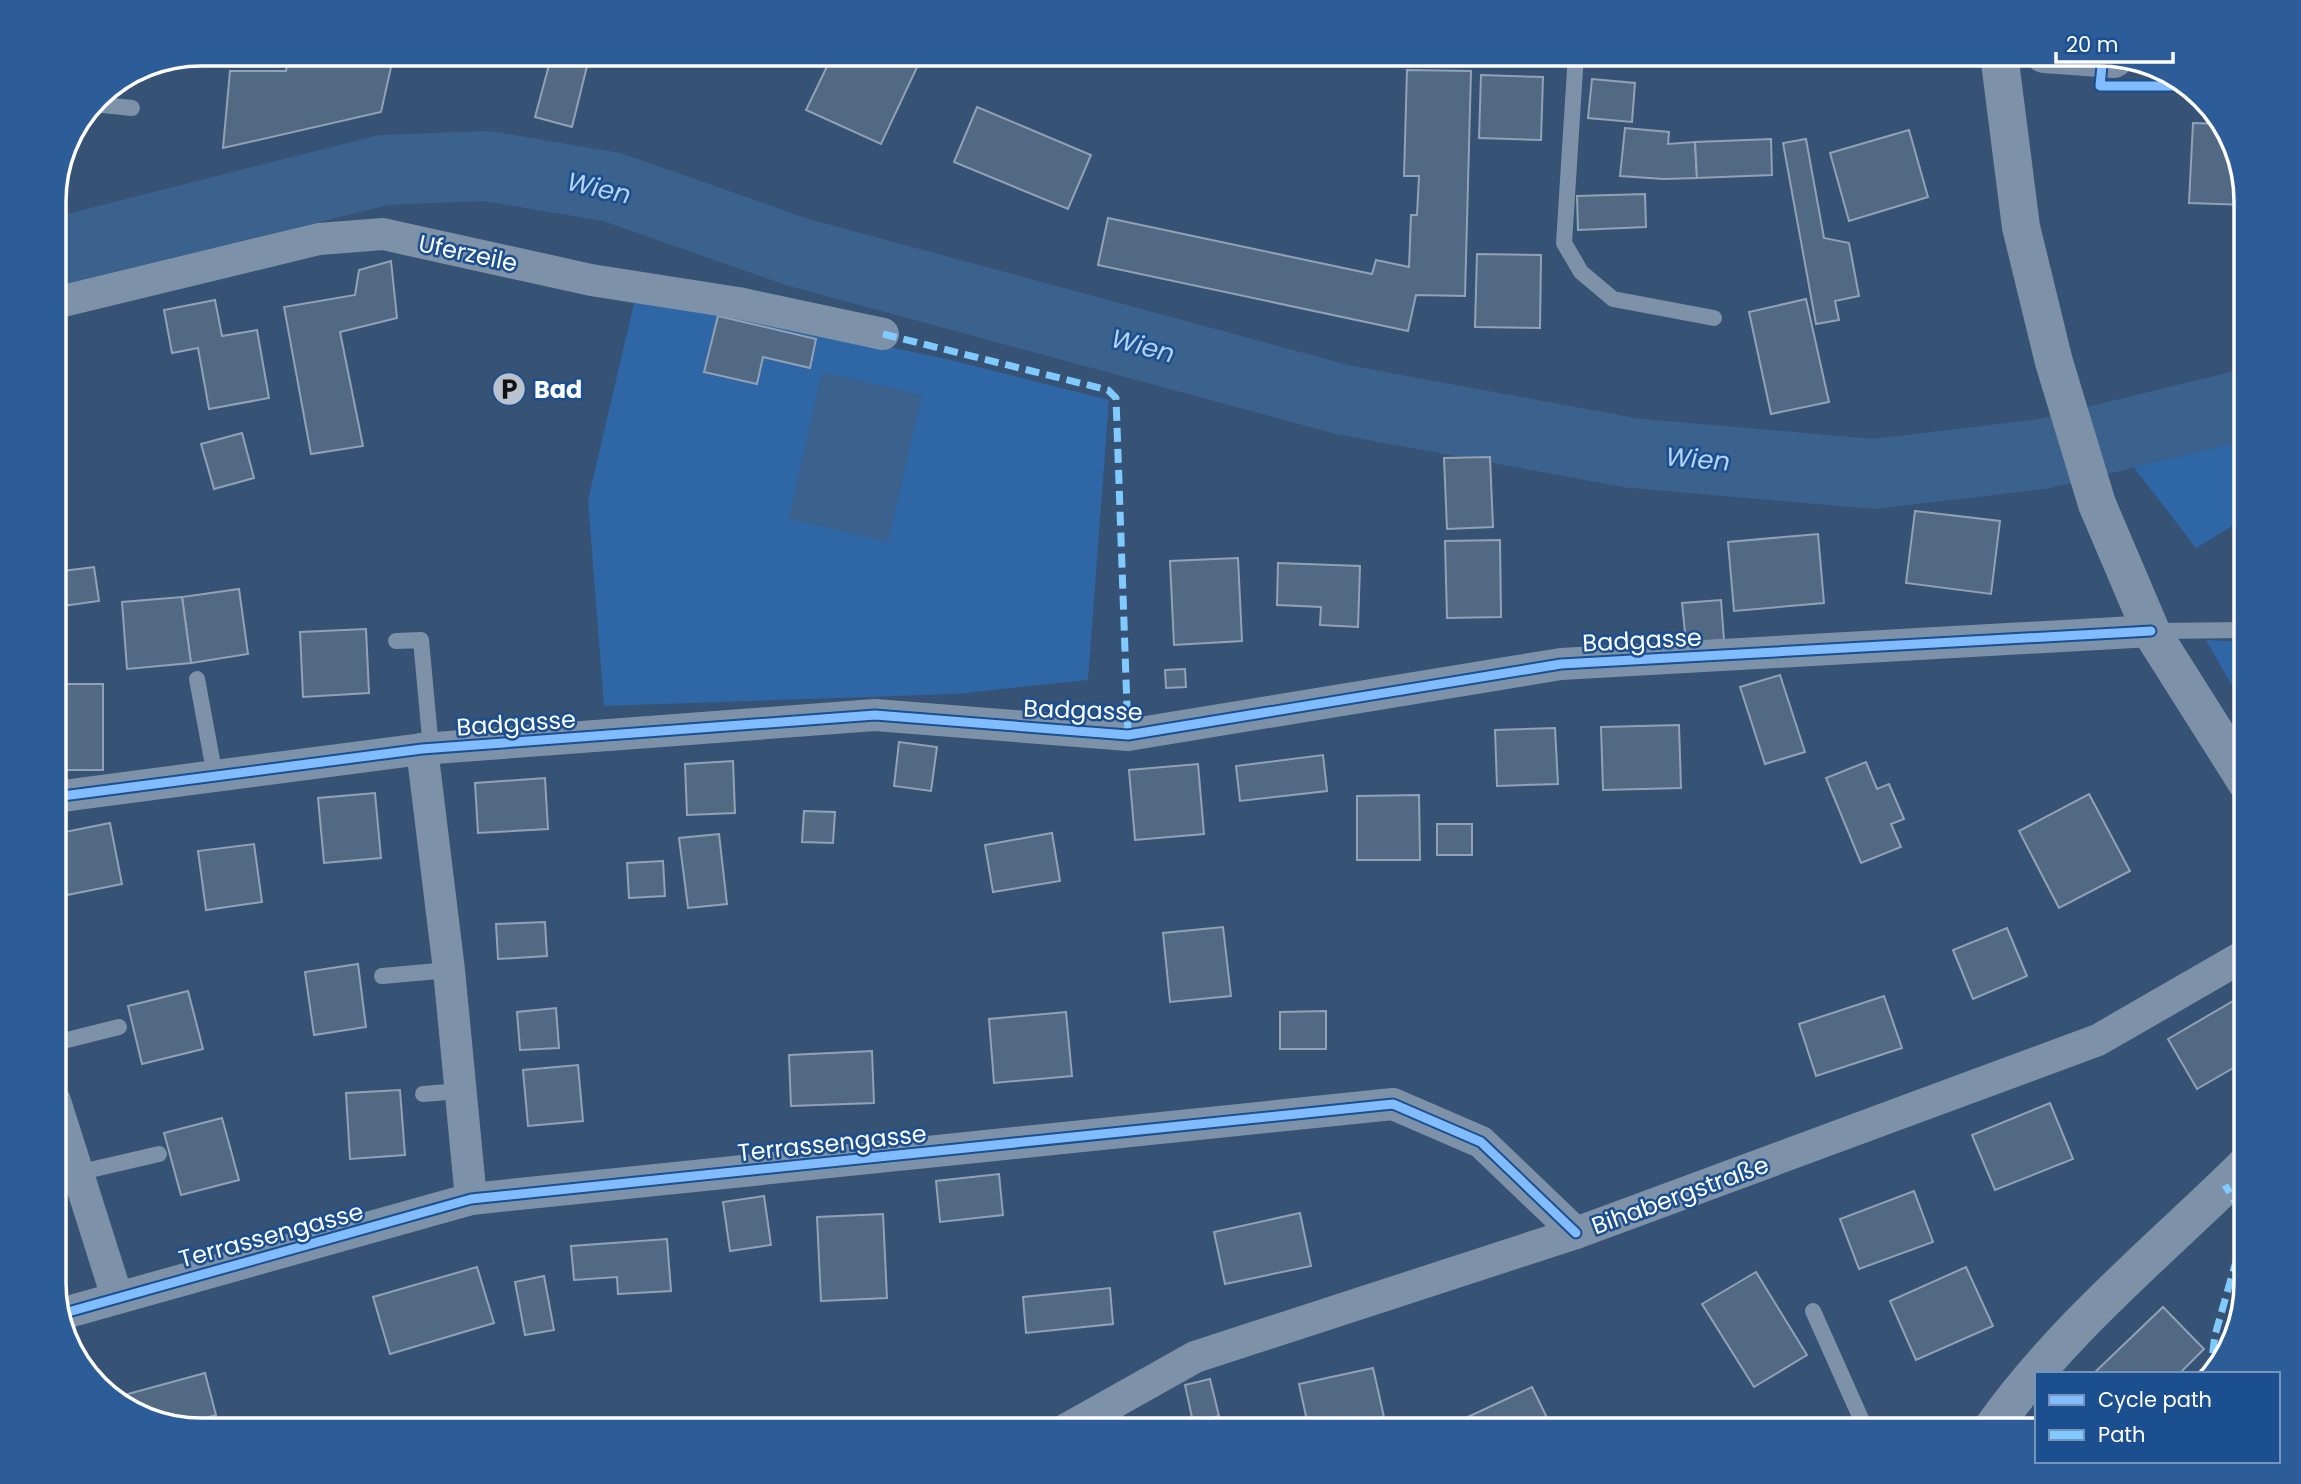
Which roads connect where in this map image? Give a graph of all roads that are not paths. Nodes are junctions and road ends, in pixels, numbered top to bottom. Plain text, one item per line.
1 (1575, 66) edge
2 (2001, 66) edge
3 (108, 105) edge
4 (132, 108) dead end
5 (67, 300) edge
6 (1714, 318) dead end
7 (883, 334) dead end
8 (2234, 630) edge
9 (2151, 631) junction
10 (396, 641) dead end
11 (197, 680) dead end
12 (427, 749) junction
13 (2234, 762) edge
14 (215, 776) junction
15 (67, 795) edge
16 (2234, 962) edge
17 (449, 970) junction
18 (382, 975) dead end
19 (120, 1027) dead end
20 (67, 1040) edge
21 (460, 1091) junction
22 (423, 1094) dead end
23 (67, 1139) edge
24 (159, 1154) dead end
25 (78, 1173) junction
26 (2234, 1176) edge
27 (471, 1199) junction
28 (1576, 1233) junction
29 (117, 1297) junction
30 (70, 1311) edge
31 (1813, 1311) dead end
32 (2037, 1372) edge
33 (2035, 1374) edge
34 (1086, 1418) edge
35 (1861, 1418) edge
36 (2000, 1418) edge

1 - 6 lane
2 - 9 street
3 - 4 lane
5 - 7 street, Uferzeile
8 - 9 lane
9 - 12 street, Badgasse
9 - 13 street
10 - 12 lane
11 - 14 lane
12 - 14 street, Badgasse
12 - 17 street, Badgasse
14 - 15 street, Badgasse
16 - 28 street, Bihabergstraße
17 - 18 lane
17 - 21 street, Badgasse
19 - 20 lane
21 - 22 lane
21 - 27 street, Badgasse
23 - 25 street
24 - 25 lane
25 - 29 street
26 - 32 street
27 - 28 street, Terrassengasse
27 - 29 street, Terrassengasse
28 - 34 street, Bihabergstraße
29 - 30 street, Terrassengasse
31 - 35 lane
33 - 36 street

